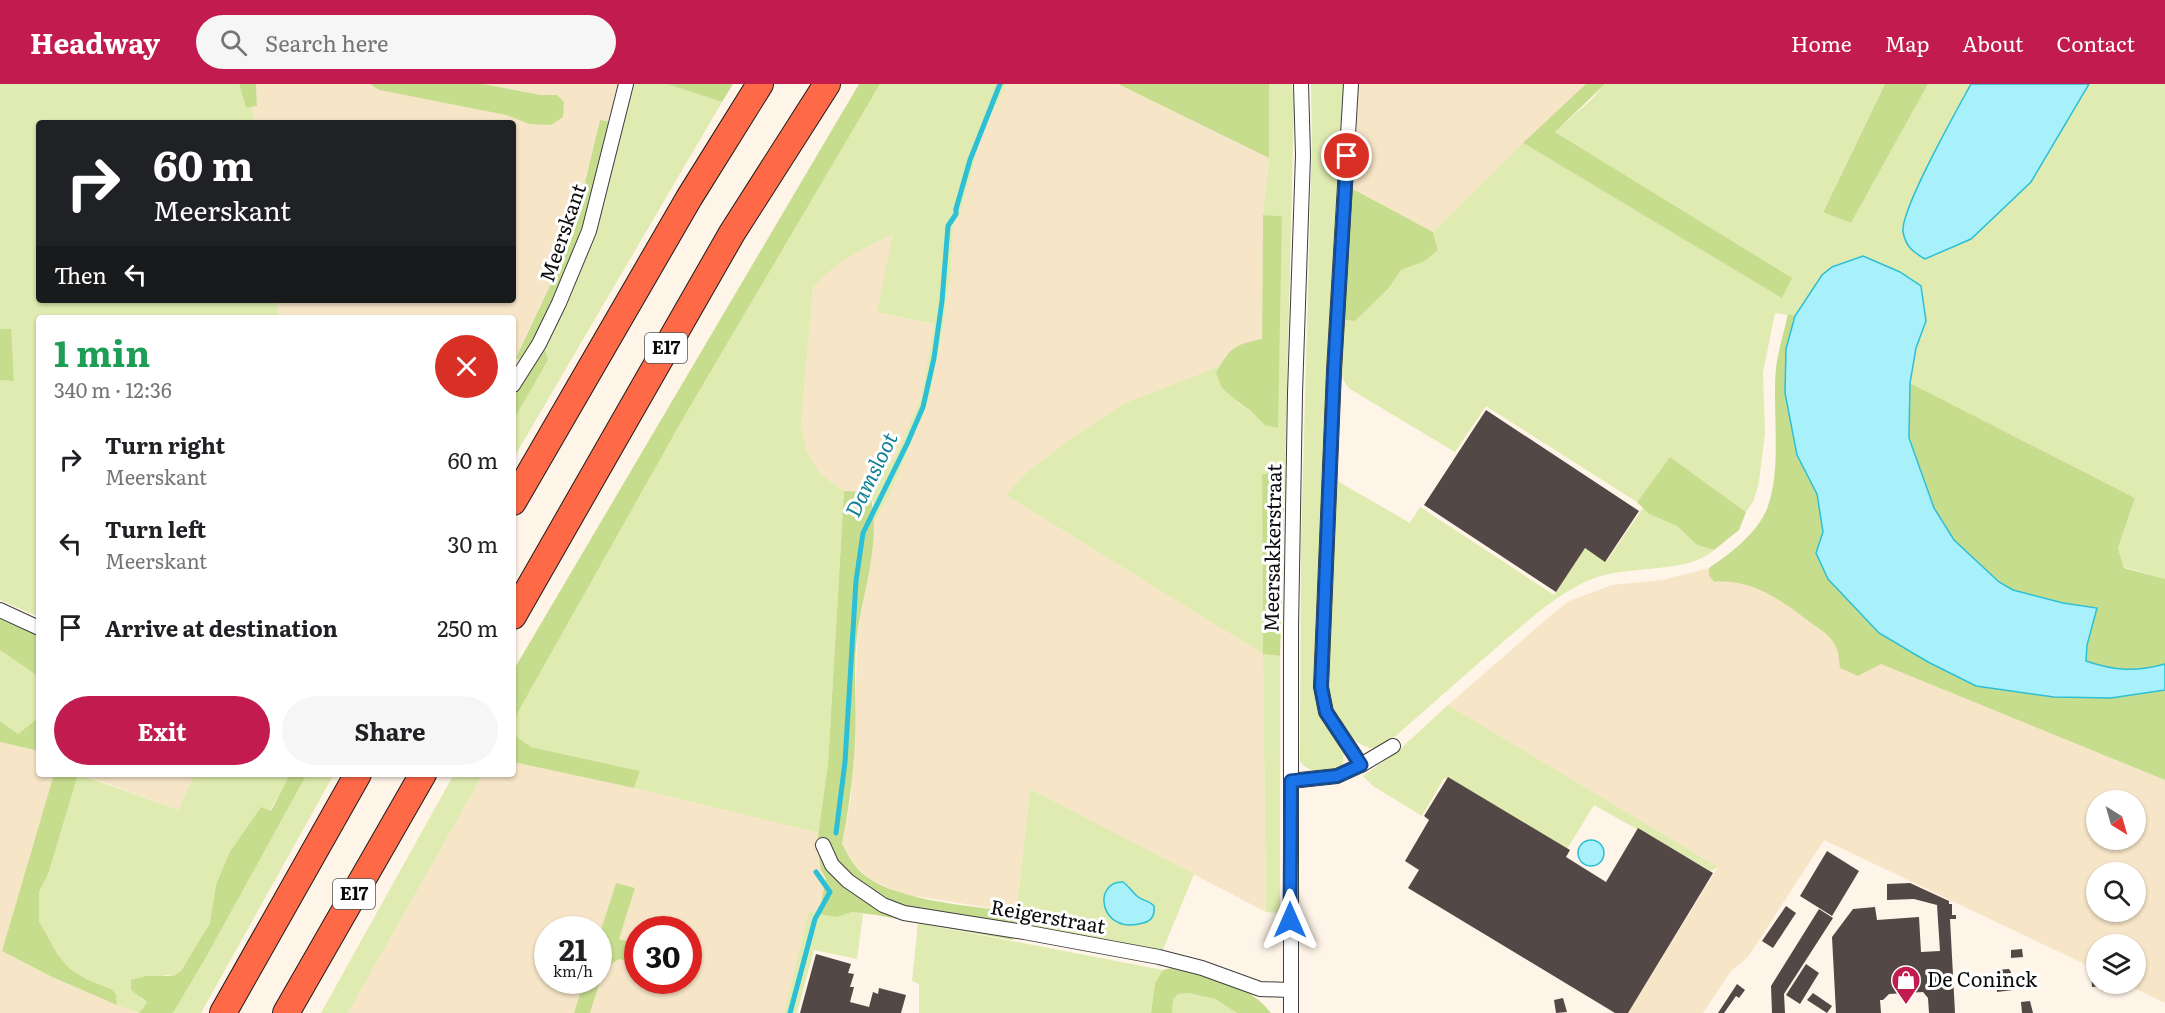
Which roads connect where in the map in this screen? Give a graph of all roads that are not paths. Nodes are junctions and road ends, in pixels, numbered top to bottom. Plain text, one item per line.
1 (626, 84) edge
2 (760, 84) edge
3 (827, 84) edge
4 (1301, 84) edge
5 (1351, 84) edge
6 (516, 380) edge
7 (516, 497) edge
8 (0, 610) edge
9 (516, 611) edge
10 (36, 627) edge
11 (1393, 746) dead end
12 (1361, 765) junction
13 (356, 777) edge
14 (421, 777) edge
15 (1291, 781) junction
16 (823, 845) dead end
17 (1290, 990) junction
18 (223, 1013) edge
19 (286, 1013) edge
20 (1291, 1013) edge

1 - 6 street, Meerskant
2 - 7 highway
3 - 9 highway, E17
4 - 15 street, Meersakkerstraat
5 - 12 street
8 - 10 street
11 - 12 street
12 - 15 street
13 - 18 highway
14 - 19 highway, E17
15 - 17 street, Meersakkerstraat
16 - 17 street, Reigerstraat
17 - 20 street, Meersakkerstraat

